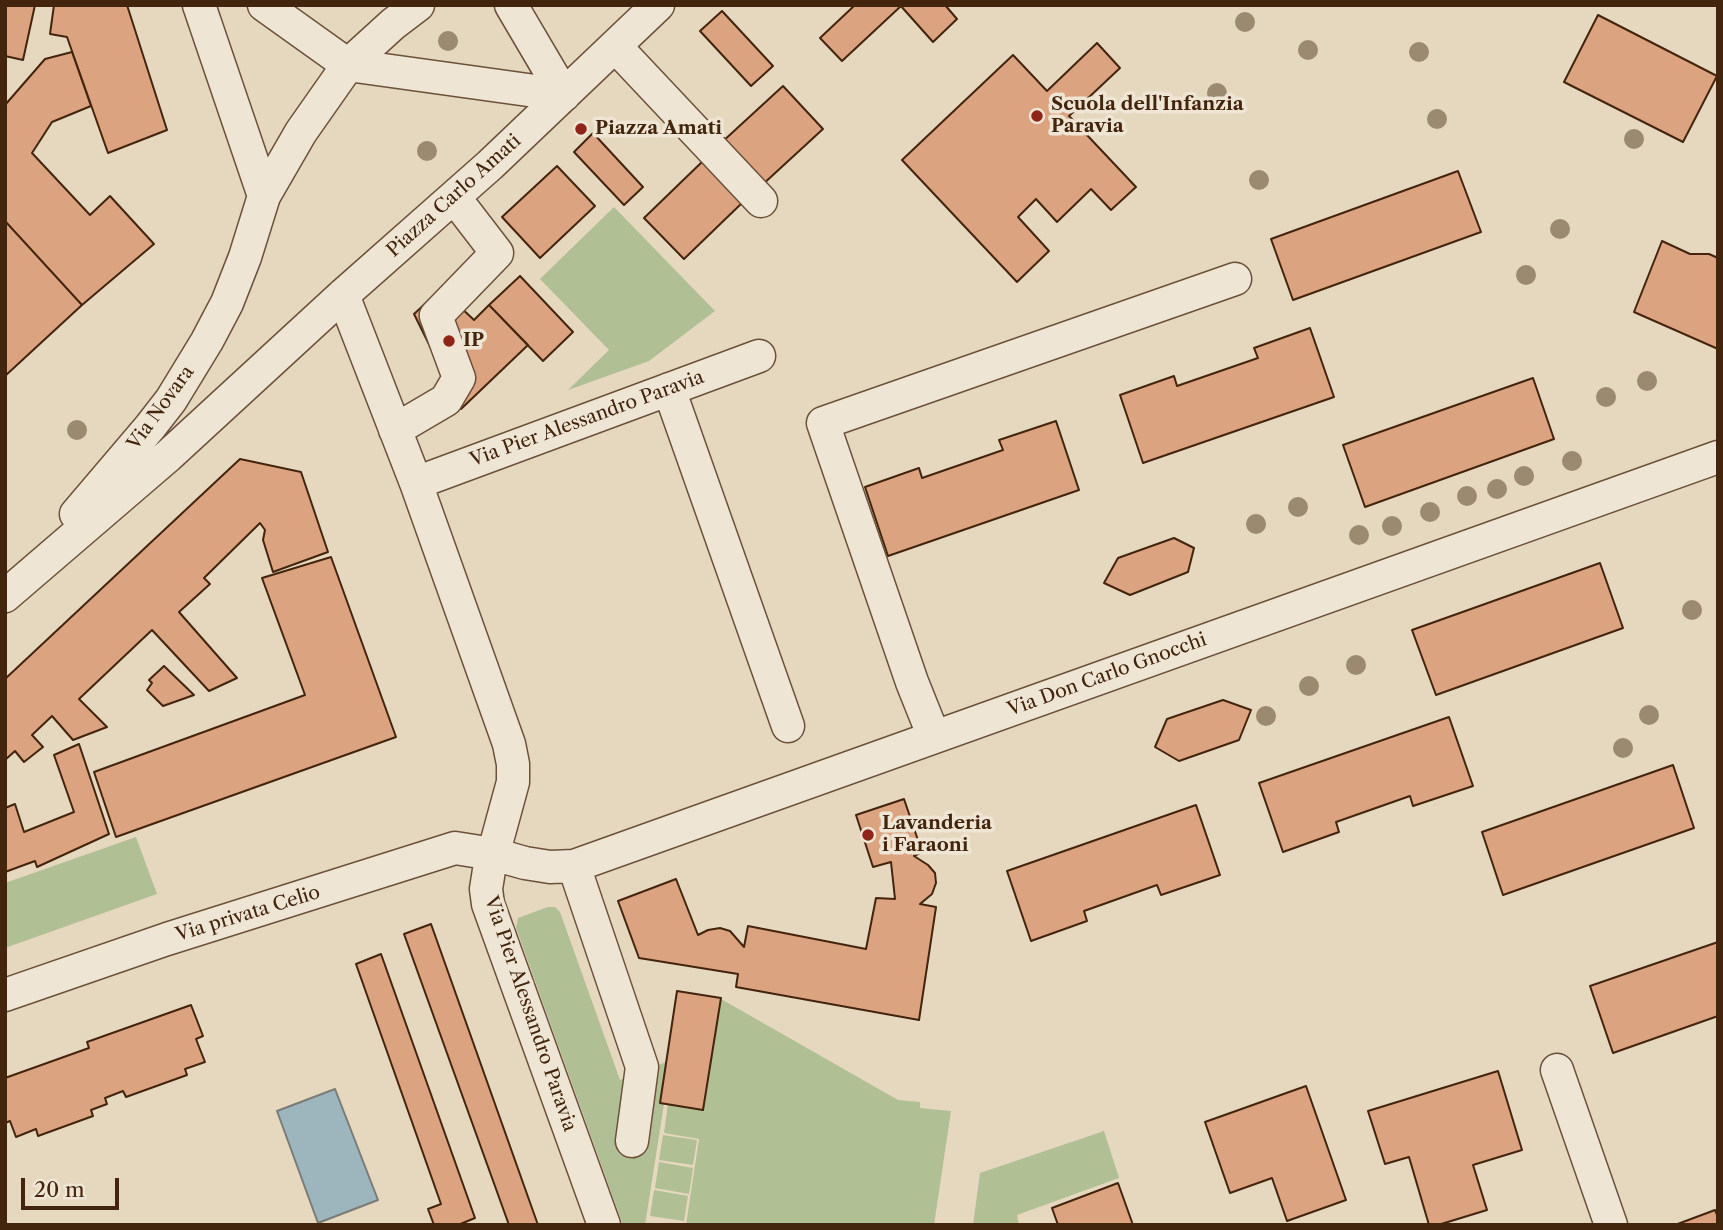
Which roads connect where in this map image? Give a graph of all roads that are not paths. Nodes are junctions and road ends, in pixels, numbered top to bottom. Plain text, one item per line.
1 (199, 5) edge
2 (264, 5) edge
3 (418, 5) edge
4 (511, 5) edge
5 (658, 5) edge
6 (615, 46) junction
7 (348, 65) junction
8 (564, 95) junction
9 (264, 196) junction
10 (454, 197) junction
11 (761, 201) dead end
12 (1235, 279) dead end
13 (343, 295) junction
14 (758, 356) dead end
15 (669, 389) junction
16 (395, 430) junction
17 (1718, 457) edge
18 (416, 483) junction
19 (8, 594) edge
20 (788, 726) dead end
21 (934, 737) junction
22 (493, 854) junction
23 (574, 866) junction
24 (5, 995) edge
25 (1557, 1070) dead end
26 (632, 1141) dead end
27 (604, 1225) edge
28 (1611, 1225) edge

1 - 9 street
2 - 7 street
3 - 7 street
4 - 8 street
5 - 6 street, Piazza Carlo Amati
6 - 8 street, Piazza Carlo Amati
6 - 11 street
7 - 8 street
7 - 9 street
8 - 10 street, Piazza Carlo Amati
9 - 19 street, Via Novara
10 - 13 street, Piazza Carlo Amati
10 - 16 street
12 - 21 street
13 - 16 street, Via Pier Alessandro Paravia
13 - 19 street, Via Novara
14 - 15 street, Via Pier Alessandro Paravia
15 - 18 street, Via Pier Alessandro Paravia
15 - 20 street
16 - 18 street, Via Pier Alessandro Paravia
17 - 21 street, Via Don Carlo Gnocchi
18 - 22 street, Via Pier Alessandro Paravia
21 - 23 street, Via Don Carlo Gnocchi
22 - 23 street, Via Don Carlo Gnocchi
22 - 24 street, Via privata Celio
22 - 27 street, Via Pier Alessandro Paravia
23 - 26 street
25 - 28 street

